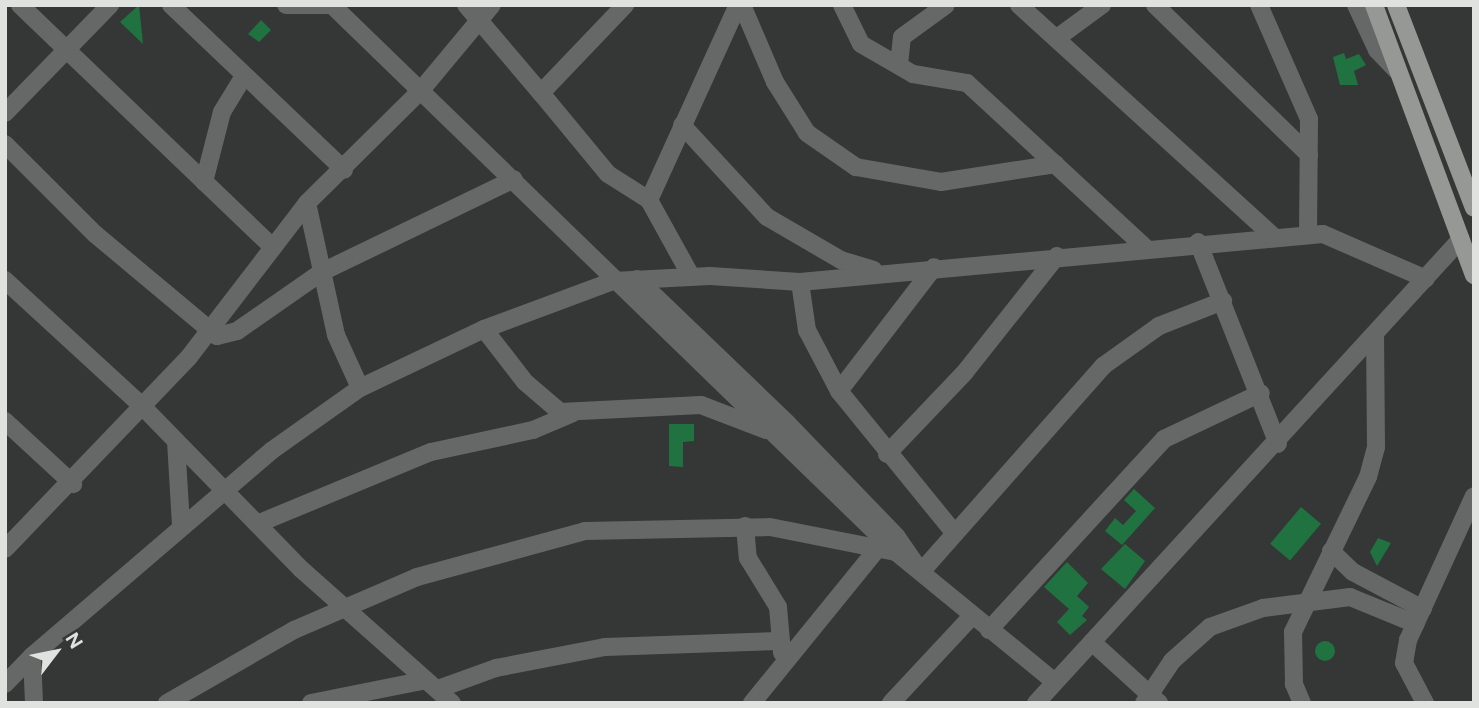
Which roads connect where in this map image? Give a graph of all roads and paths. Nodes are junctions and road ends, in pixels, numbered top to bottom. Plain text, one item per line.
1 (20, 5) edge
2 (110, 5) edge
3 (171, 5) edge
4 (286, 5) edge
5 (331, 5) edge
6 (466, 5) edge
7 (492, 5) edge
8 (625, 5) edge
9 (740, 5) edge
10 (842, 5) edge
11 (946, 5) edge
12 (1019, 5) edge
13 (1102, 5) edge
14 (1259, 5) edge
15 (1356, 5) edge
16 (1374, 5) edge
17 (1396, 5) edge
18 (1164, 8) edge
19 (480, 19) junction
20 (1057, 38) junction
21 (66, 50) junction
22 (899, 65) junction
23 (1396, 70) junction
24 (244, 76) junction
25 (422, 89) junction
26 (541, 93) junction
27 (5, 113) edge
28 (682, 125) junction
29 (5, 144) edge
30 (1309, 155) junction
31 (1056, 164) junction
32 (344, 170) junction
33 (513, 179) junction
34 (204, 183) junction
35 (649, 200) junction
36 (307, 203) junction
37 (1474, 208) edge
38 (1272, 235) junction
39 (1308, 235) junction
40 (1461, 239) junction
41 (1198, 242) junction
42 (271, 246) junction
43 (1146, 248) junction
44 (1057, 256) junction
45 (933, 267) junction
46 (322, 272) junction
47 (882, 272) junction
48 (1474, 275) edge
49 (691, 276) junction
50 (637, 279) junction
51 (1426, 279) junction
52 (5, 281) edge
53 (613, 281) junction
54 (800, 282) junction
55 (1223, 301) junction
56 (484, 329) junction
57 (208, 331) junction
58 (1375, 336) junction
59 (360, 388) junction
60 (839, 391) junction
61 (1261, 393) junction
62 (142, 406) junction
63 (574, 413) junction
64 (5, 421) edge
65 (785, 440) junction
66 (176, 441) junction
67 (1278, 444) junction
68 (887, 454) junction
69 (74, 484) junction
70 (224, 490) junction
71 (1474, 496) edge
72 (257, 524) junction
73 (181, 525) junction
74 (744, 526) junction
75 (952, 530) junction
76 (5, 549) edge
77 (877, 549) junction
78 (1331, 551) junction
79 (896, 552) junction
80 (921, 572) junction
81 (1304, 606) junction
82 (346, 610) junction
83 (972, 616) junction
84 (1419, 617) junction
85 (989, 630) junction
86 (780, 641) junction
87 (1092, 642) junction
88 (32, 656) junction
89 (783, 660) junction
90 (1055, 682) junction
91 (5, 684) edge
92 (432, 685) junction
93 (1151, 700) edge
94 (34, 703) edge
95 (167, 703) edge
96 (311, 703) edge
97 (452, 703) edge
98 (752, 703) edge
99 (891, 703) edge
100 (1036, 703) edge
101 (1302, 703) edge
102 (1425, 703) edge

1 - 21 street
2 - 21 street
3 - 24 street
4 - 5 street
5 - 25 street
6 - 19 street
7 - 19 street
8 - 26 street
9 - 28 street
9 - 31 street
10 - 22 street
11 - 22 street
12 - 20 street
13 - 20 street
14 - 30 street
15 - 23 street
16 - 23 main road
17 - 37 main road
18 - 30 street
19 - 25 street
19 - 26 street
20 - 38 street
21 - 27 street
21 - 34 street
22 - 31 street
23 - 40 main road
24 - 32 street
24 - 34 street
25 - 32 street
25 - 33 street
26 - 35 street
28 - 35 street
28 - 47 street
29 - 57 street
30 - 39 street
31 - 43 street
32 - 36 street
33 - 46 street
33 - 53 street
34 - 42 street
35 - 49 street
36 - 42 street
36 - 46 street
38 - 39 street
38 - 41 street
39 - 51 street
40 - 48 main road
40 - 51 street
41 - 43 street
41 - 55 street
42 - 57 street
43 - 44 street
44 - 45 street
44 - 68 street
45 - 47 street
45 - 60 street
46 - 57 street
46 - 59 street
47 - 54 street
49 - 50 street
49 - 54 street
50 - 53 street
50 - 80 street
51 - 58 street
52 - 62 street
53 - 56 street
53 - 65 street
54 - 60 street
55 - 61 street
55 - 75 street
56 - 59 street
56 - 63 street
57 - 62 street
58 - 67 street
58 - 78 street
59 - 70 street
60 - 68 street
61 - 67 street
61 - 85 street
62 - 66 street
62 - 69 street
63 - 65 street
63 - 72 street
64 - 69 street
65 - 79 street
66 - 70 street
66 - 73 street
67 - 87 street
68 - 75 street
69 - 76 street
70 - 72 street
70 - 73 street
71 - 84 street
72 - 82 street
73 - 88 street
74 - 77 street
74 - 82 street
74 - 86 street
75 - 80 street
77 - 79 street
77 - 89 street
78 - 81 street
78 - 84 street
79 - 80 street
80 - 83 street
81 - 84 street
81 - 93 street
81 - 101 street
82 - 92 street
82 - 95 street
83 - 85 street
83 - 99 street
84 - 102 street
85 - 90 street
86 - 89 street
86 - 92 street
87 - 90 street
87 - 93 street
88 - 91 street
88 - 94 street
89 - 98 street
90 - 100 street
92 - 96 street
92 - 97 street

